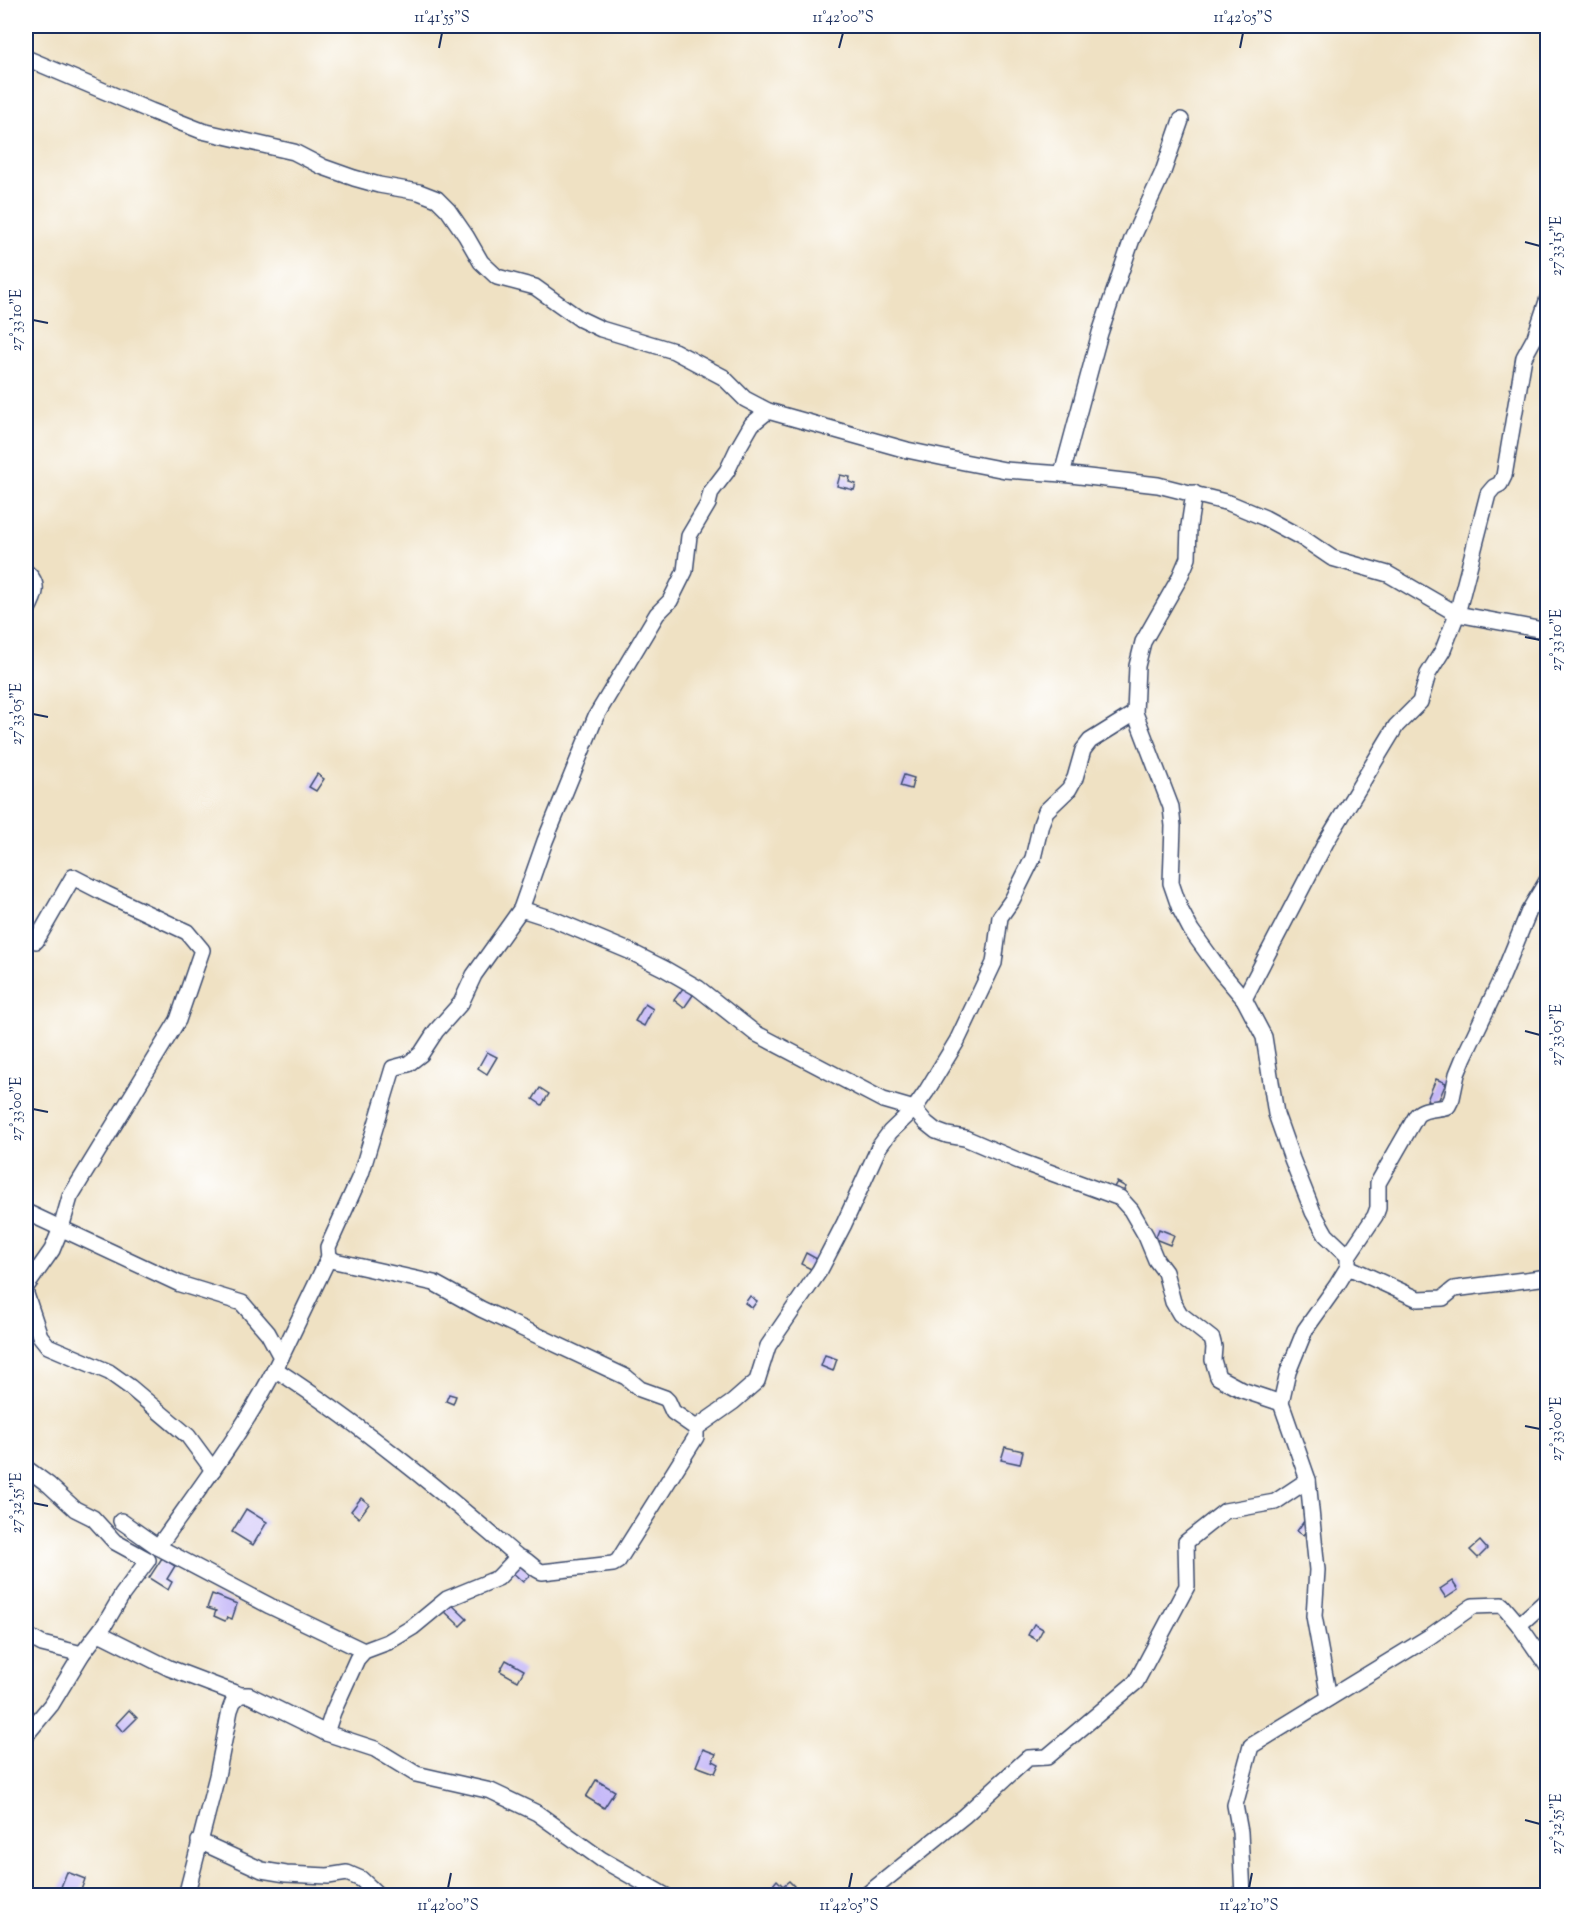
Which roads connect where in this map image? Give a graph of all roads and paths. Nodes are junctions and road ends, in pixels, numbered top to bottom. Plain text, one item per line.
1 (26, 58) edge
2 (1181, 120) dead end
3 (1548, 298) edge
4 (768, 411) junction
5 (1062, 474) junction
6 (1194, 493) junction
7 (26, 572) edge
8 (26, 613) edge
9 (1457, 614) junction
10 (1548, 631) edge
11 (1135, 713) junction
12 (1548, 879) edge
13 (521, 909) junction
14 (26, 934) edge
15 (1244, 999) junction
16 (914, 1109) junction
17 (26, 1212) edge
18 (61, 1228) junction
19 (329, 1257) junction
20 (1348, 1262) junction
21 (1548, 1277) edge
22 (26, 1287) edge
23 (26, 1294) edge
24 (278, 1363) junction
25 (1281, 1403) junction
26 (696, 1428) junction
27 (26, 1468) edge
28 (213, 1470) junction
29 (1308, 1480) junction
30 (121, 1521) dead end
31 (158, 1547) junction
32 (518, 1557) junction
33 (1548, 1599) edge
34 (1519, 1625) junction
35 (99, 1633) junction
36 (26, 1635) edge
37 (364, 1651) junction
38 (82, 1654) junction
39 (1548, 1667) edge
40 (240, 1695) junction
41 (1329, 1698) junction
42 (327, 1733) junction
43 (26, 1735) edge
44 (199, 1841) junction
45 (186, 1896) edge
46 (379, 1896) edge
47 (666, 1896) edge
48 (865, 1896) edge
49 (1243, 1896) edge

1 - 4 street
2 - 5 street
3 - 9 street
4 - 5 street
4 - 13 street
5 - 6 street
6 - 9 street
6 - 11 street
7 - 8 street
9 - 10 street
9 - 15 street
11 - 15 street
11 - 16 street
12 - 20 street
13 - 16 street
13 - 19 street
14 - 18 street
15 - 20 street
16 - 25 street
16 - 26 street
17 - 18 street
18 - 22 street
18 - 24 street
19 - 24 street
19 - 26 street
20 - 21 street
20 - 25 street
23 - 28 street
24 - 28 street
24 - 32 street
25 - 29 street
26 - 32 street
27 - 35 street
28 - 31 street
29 - 41 street
29 - 48 street
30 - 31 street
31 - 37 street
32 - 37 street
33 - 34 street
34 - 39 street
34 - 41 street
35 - 38 street
35 - 40 street
36 - 38 street
37 - 42 street
38 - 43 street
40 - 42 street
40 - 44 street
41 - 49 street
42 - 47 street
44 - 45 street
44 - 46 street

